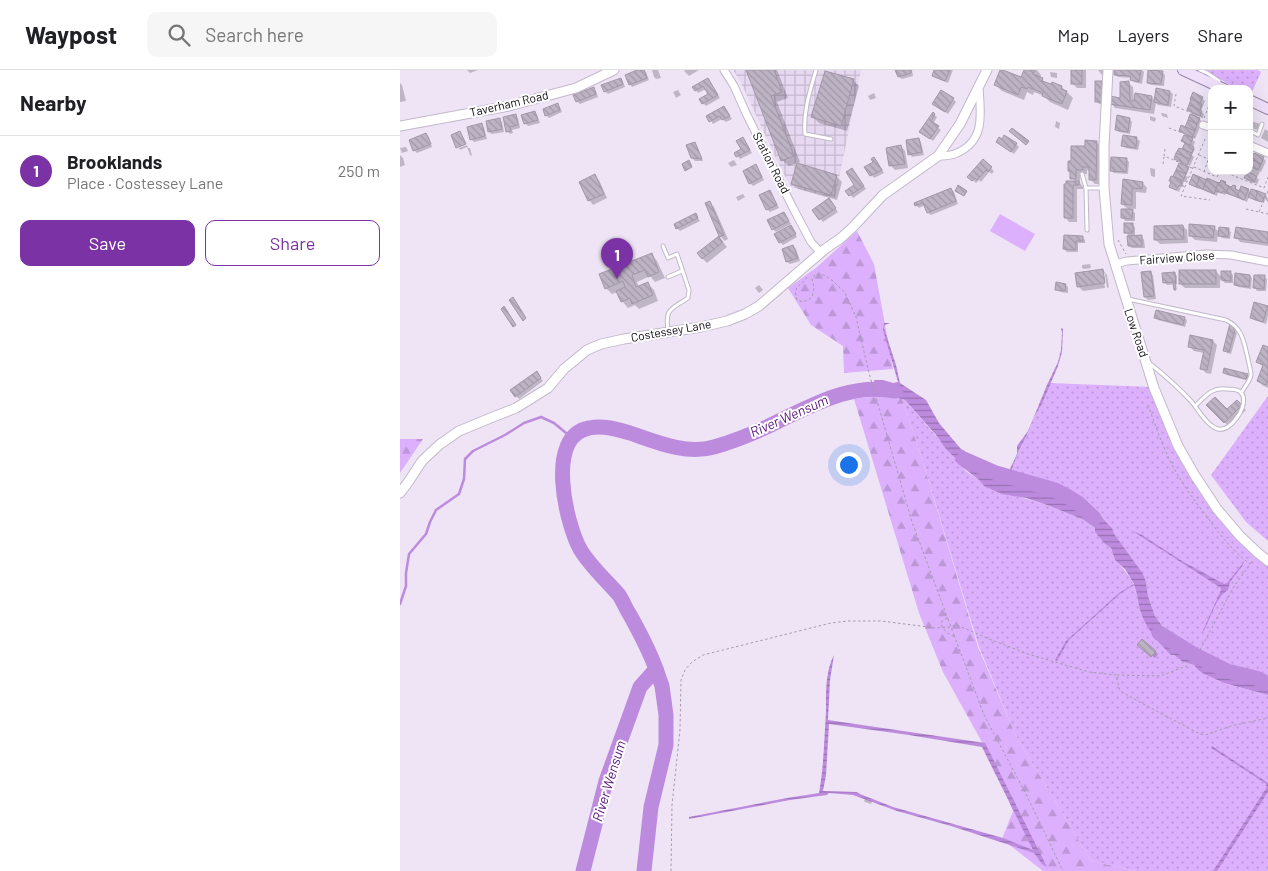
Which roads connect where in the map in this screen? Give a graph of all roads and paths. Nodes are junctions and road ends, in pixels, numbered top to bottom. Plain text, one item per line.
1 (614, 70) edge
2 (724, 70) edge
3 (816, 70) edge
4 (987, 70) edge
5 (1108, 70) edge
6 (1183, 70) edge
7 (1200, 70) edge
8 (1215, 85) edge
9 (1224, 85) edge
10 (979, 89) junction
11 (1176, 94) dead end
12 (1253, 102) edge
13 (1208, 108) edge
14 (1268, 109) edge
15 (1262, 124) dead end
16 (1203, 125) dead end
17 (400, 126) edge
18 (1208, 127) edge
19 (1169, 128) dead end
20 (1253, 132) edge
21 (1196, 136) dead end
22 (830, 139) dead end
23 (1205, 140) dead end
24 (1253, 147) edge
25 (1165, 149) dead end
26 (1268, 153) edge
27 (1198, 155) junction
28 (938, 156) junction
29 (1164, 156) junction
30 (1208, 159) joint
31 (1163, 164) dead end
32 (1193, 168) junction
33 (1204, 172) junction
34 (1082, 174) dead end
35 (1208, 174) edge
36 (1232, 176) edge
37 (1268, 177) edge
38 (1086, 188) junction
39 (1104, 188) junction
40 (1264, 188) junction
41 (1268, 190) edge
42 (1210, 200) dead end
43 (1246, 209) dead end
44 (1260, 212) junction
45 (1268, 214) edge
46 (1087, 230) dead end
47 (663, 246) dead end
48 (820, 253) junction
49 (1268, 262) edge
50 (1115, 264) junction
51 (682, 271) junction
52 (807, 275) dead end
53 (668, 277) dead end
54 (1125, 298) junction
55 (668, 332) junction
56 (1146, 360) junction
57 (1241, 393) junction
58 (1148, 405) dead end
59 (1195, 406) junction
60 (400, 493) edge
61 (1258, 553) junction
62 (1268, 561) edge
63 (1250, 564) junction
64 (947, 618) junction
65 (943, 628) junction
66 (954, 636) junction
67 (1200, 650) dead end
68 (1186, 666) dead end
69 (1116, 675) junction
70 (1268, 718) edge
71 (671, 871) edge
72 (1063, 871) edge

1 - 17 street, Taverham Road
2 - 48 street, Station Road
3 - 22 lane
4 - 10 street, Costessey Lane
5 - 39 street, Low Road
6 - 8 main road
7 - 9 lane
10 - 28 street, Costessey Lane
10 - 28 street, Costessey Lane
11 - 13 path
12 - 14 main road
15 - 20 lane
16 - 18 street
19 - 21 path
23 - 27 path
24 - 26 street
25 - 29 path
27 - 30 path
27 - 32 path
28 - 48 street, Costessey Lane
29 - 31 path
29 - 32 path
30 - 33 path
32 - 33 path
32 - 42 path
33 - 35 path
34 - 38 lane
36 - 40 path
37 - 40 path
38 - 39 lane
38 - 46 lane
39 - 50 street, Low Road
40 - 41 path
41 - 44 path
43 - 44 path
44 - 45 path
47 - 51 lane
48 - 55 street, Costessey Lane
49 - 50 street, Fairview Close
50 - 54 street, Low Road
51 - 53 lane
51 - 55 lane
52 - 64 path
54 - 56 street, Low Road
54 - 57 lane
55 - 60 street, Costessey Lane
56 - 59 lane
56 - 61 street, Low Road
57 - 59 lane
57 - 59 lane
58 - 63 path
61 - 62 street, Low Road
61 - 63 path
63 - 67 path
64 - 65 path
64 - 66 path, bridge
65 - 66 path
65 - 69 path
65 - 71 path
66 - 72 path
68 - 69 path
69 - 70 path

